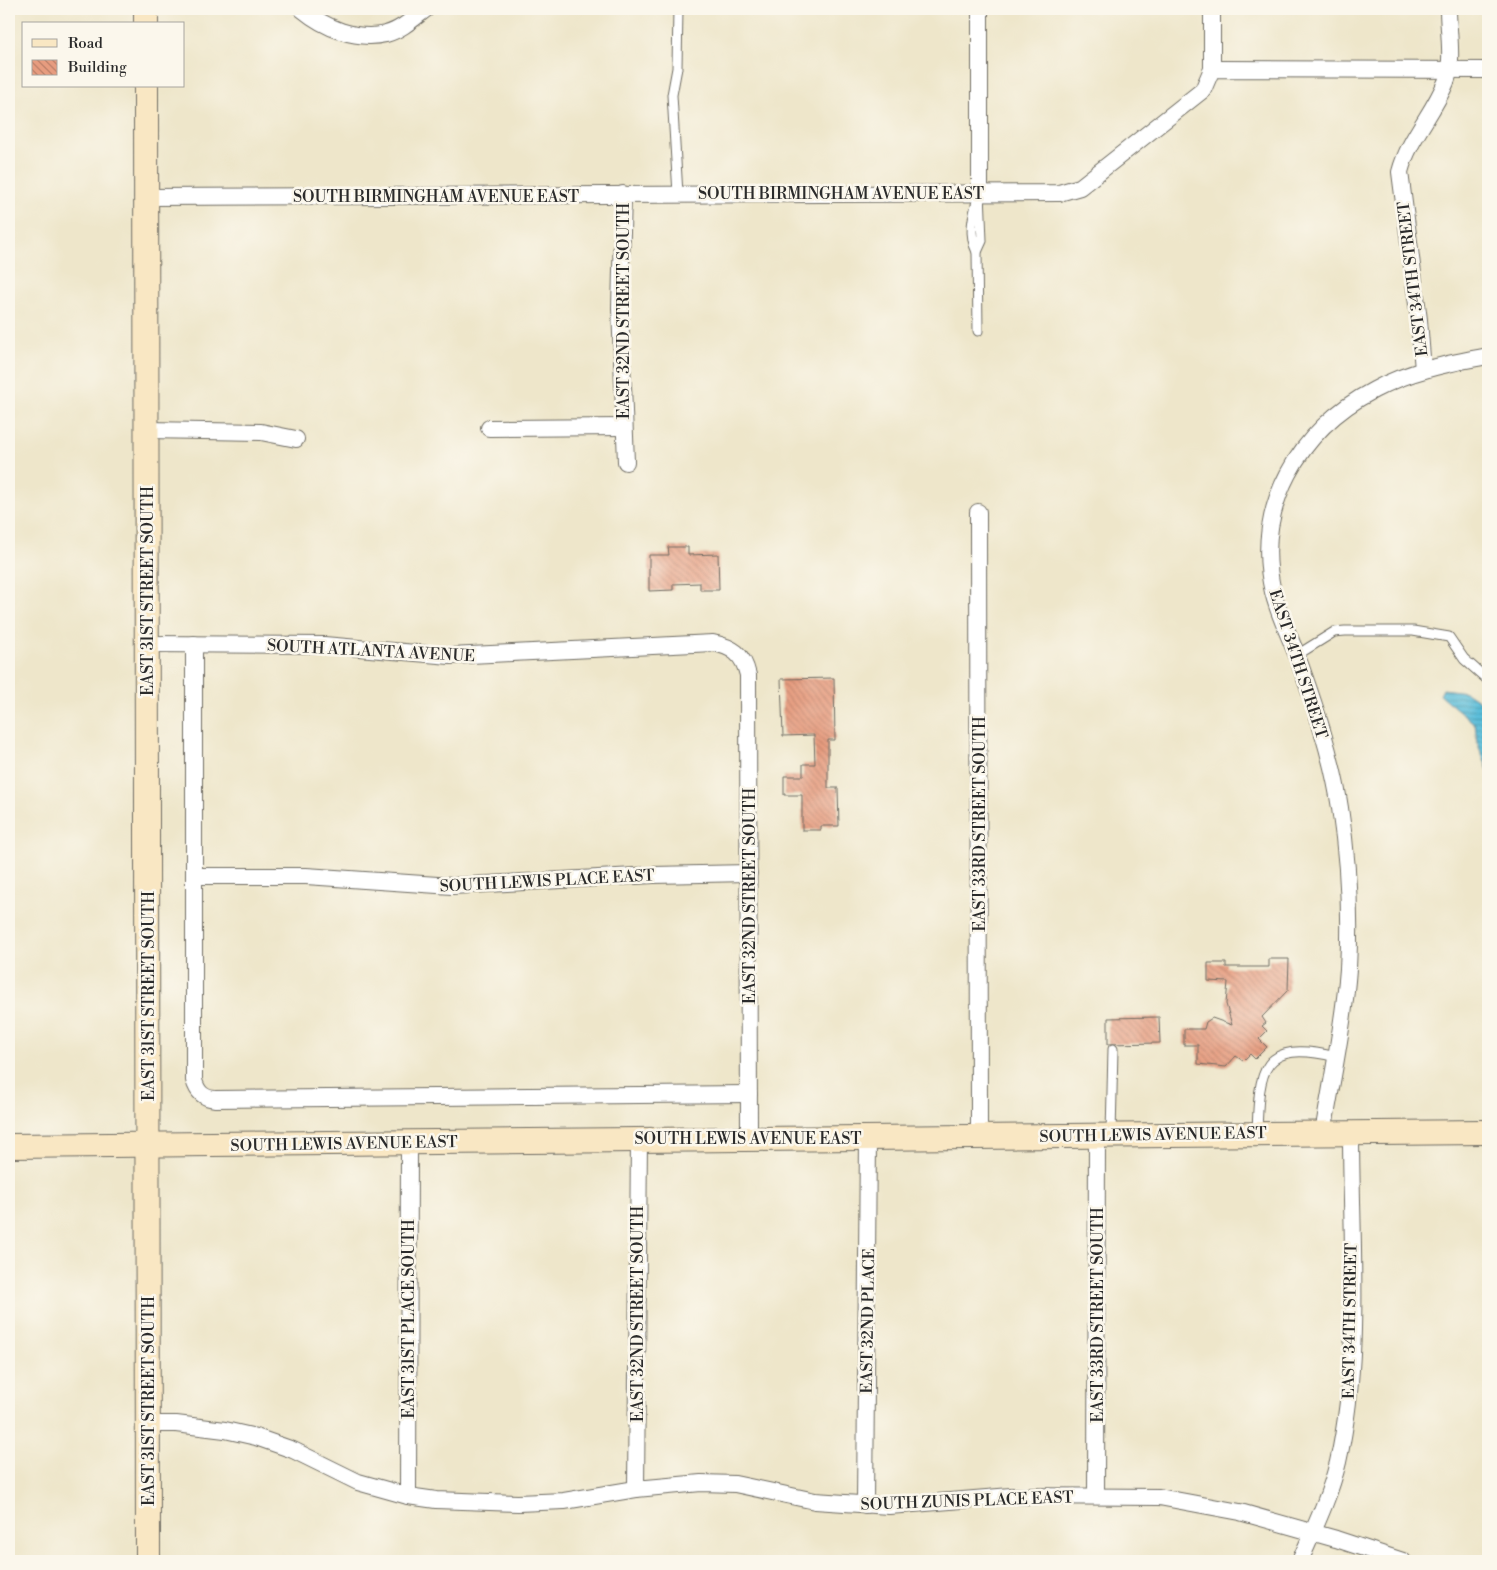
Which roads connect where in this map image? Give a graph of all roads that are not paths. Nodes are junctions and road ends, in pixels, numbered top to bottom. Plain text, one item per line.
1 (146, 9) edge
2 (302, 9) edge
3 (426, 9) edge
4 (678, 9) edge
5 (980, 9) edge
6 (1212, 9) edge
7 (1448, 9) edge
8 (146, 22) edge
9 (1212, 69) junction
10 (1449, 70) junction
11 (1488, 70) edge
12 (146, 88) edge
13 (980, 192) junction
14 (623, 194) junction
15 (678, 194) junction
16 (146, 197) junction
17 (978, 331) dead end
18 (1488, 356) edge
19 (1423, 370) junction
20 (624, 427) junction
21 (489, 428) dead end
22 (147, 430) junction
23 (296, 440) dead end
24 (626, 462) dead end
25 (978, 512) dead end
26 (147, 644) junction
27 (194, 644) junction
28 (1297, 655) junction
29 (740, 656) joint
30 (1488, 680) edge
31 (749, 873) junction
32 (195, 876) junction
33 (1113, 1049) dead end
34 (1336, 1057) junction
35 (749, 1094) junction
36 (1488, 1132) edge
37 (1322, 1133) junction
38 (1351, 1133) junction
39 (1104, 1134) junction
40 (1257, 1134) junction
41 (979, 1136) junction
42 (749, 1138) junction
43 (868, 1138) junction
44 (639, 1139) junction
45 (408, 1143) junction
46 (148, 1144) junction
47 (9, 1146) edge
48 (148, 1424) junction
49 (636, 1489) junction
50 (408, 1496) junction
51 (1096, 1496) junction
52 (865, 1505) junction
53 (1313, 1532) junction
54 (148, 1561) edge
55 (1300, 1561) edge
56 (1403, 1561) edge

1 - 8 main road
2 - 3 street
4 - 15 lane
5 - 13 street
6 - 9 street
7 - 10 street, EAST 34TH STREET
9 - 10 street
9 - 13 street, SOUTH BIRMINGHAM AVENUE EAST
10 - 11 street
10 - 19 street, EAST 34TH STREET
12 - 16 main road, EAST 31ST STREET SOUTH
13 - 15 street, SOUTH BIRMINGHAM AVENUE EAST
13 - 17 lane
14 - 15 street, SOUTH BIRMINGHAM AVENUE EAST
14 - 16 street, SOUTH BIRMINGHAM AVENUE EAST
14 - 20 street, EAST 32ND STREET SOUTH
16 - 22 main road, EAST 31ST STREET SOUTH
18 - 19 street
19 - 28 street, EAST 34TH STREET
20 - 21 street, EAST 32ND STREET SOUTH
20 - 24 street, EAST 32ND STREET SOUTH
22 - 23 street
22 - 26 main road, EAST 31ST STREET SOUTH
25 - 41 street, EAST 33RD STREET SOUTH
26 - 27 street, SOUTH ATLANTA AVENUE
26 - 46 main road, EAST 31ST STREET SOUTH
27 - 29 street, SOUTH ATLANTA AVENUE
27 - 32 street
28 - 30 lane
28 - 34 street, EAST 34TH STREET
29 - 31 street, EAST 32ND STREET SOUTH
31 - 32 street, SOUTH LEWIS PLACE EAST
31 - 35 street, EAST 32ND STREET SOUTH
32 - 35 street
33 - 39 lane
34 - 37 street, EAST 34TH STREET
34 - 40 lane
35 - 42 street, EAST 32ND STREET SOUTH
36 - 38 main road, SOUTH LEWIS AVENUE EAST
37 - 38 main road, SOUTH LEWIS AVENUE EAST
37 - 40 main road, SOUTH LEWIS AVENUE EAST
38 - 53 street, EAST 34TH STREET
39 - 40 main road, SOUTH LEWIS AVENUE EAST
39 - 41 main road, SOUTH LEWIS AVENUE EAST
39 - 51 street, EAST 33RD STREET SOUTH
41 - 43 main road, SOUTH LEWIS AVENUE EAST
42 - 43 main road, SOUTH LEWIS AVENUE EAST
42 - 44 main road, SOUTH LEWIS AVENUE EAST
43 - 52 street, EAST 32ND PLACE
44 - 45 main road, SOUTH LEWIS AVENUE EAST
44 - 49 street, EAST 32ND STREET SOUTH
45 - 46 main road, SOUTH LEWIS AVENUE EAST
45 - 50 street, EAST 31ST PLACE SOUTH
46 - 47 main road, SOUTH LEWIS AVENUE EAST
46 - 48 main road, EAST 31ST STREET SOUTH
48 - 50 street, SOUTH ZUNIS PLACE EAST
48 - 54 main road, EAST 31ST STREET SOUTH
49 - 50 street, SOUTH ZUNIS PLACE EAST
49 - 52 street, SOUTH ZUNIS PLACE EAST
51 - 52 street, SOUTH ZUNIS PLACE EAST
51 - 53 street, SOUTH ZUNIS PLACE EAST
53 - 55 street, EAST 34TH STREET
53 - 56 street, SOUTH ZUNIS PLACE EAST

